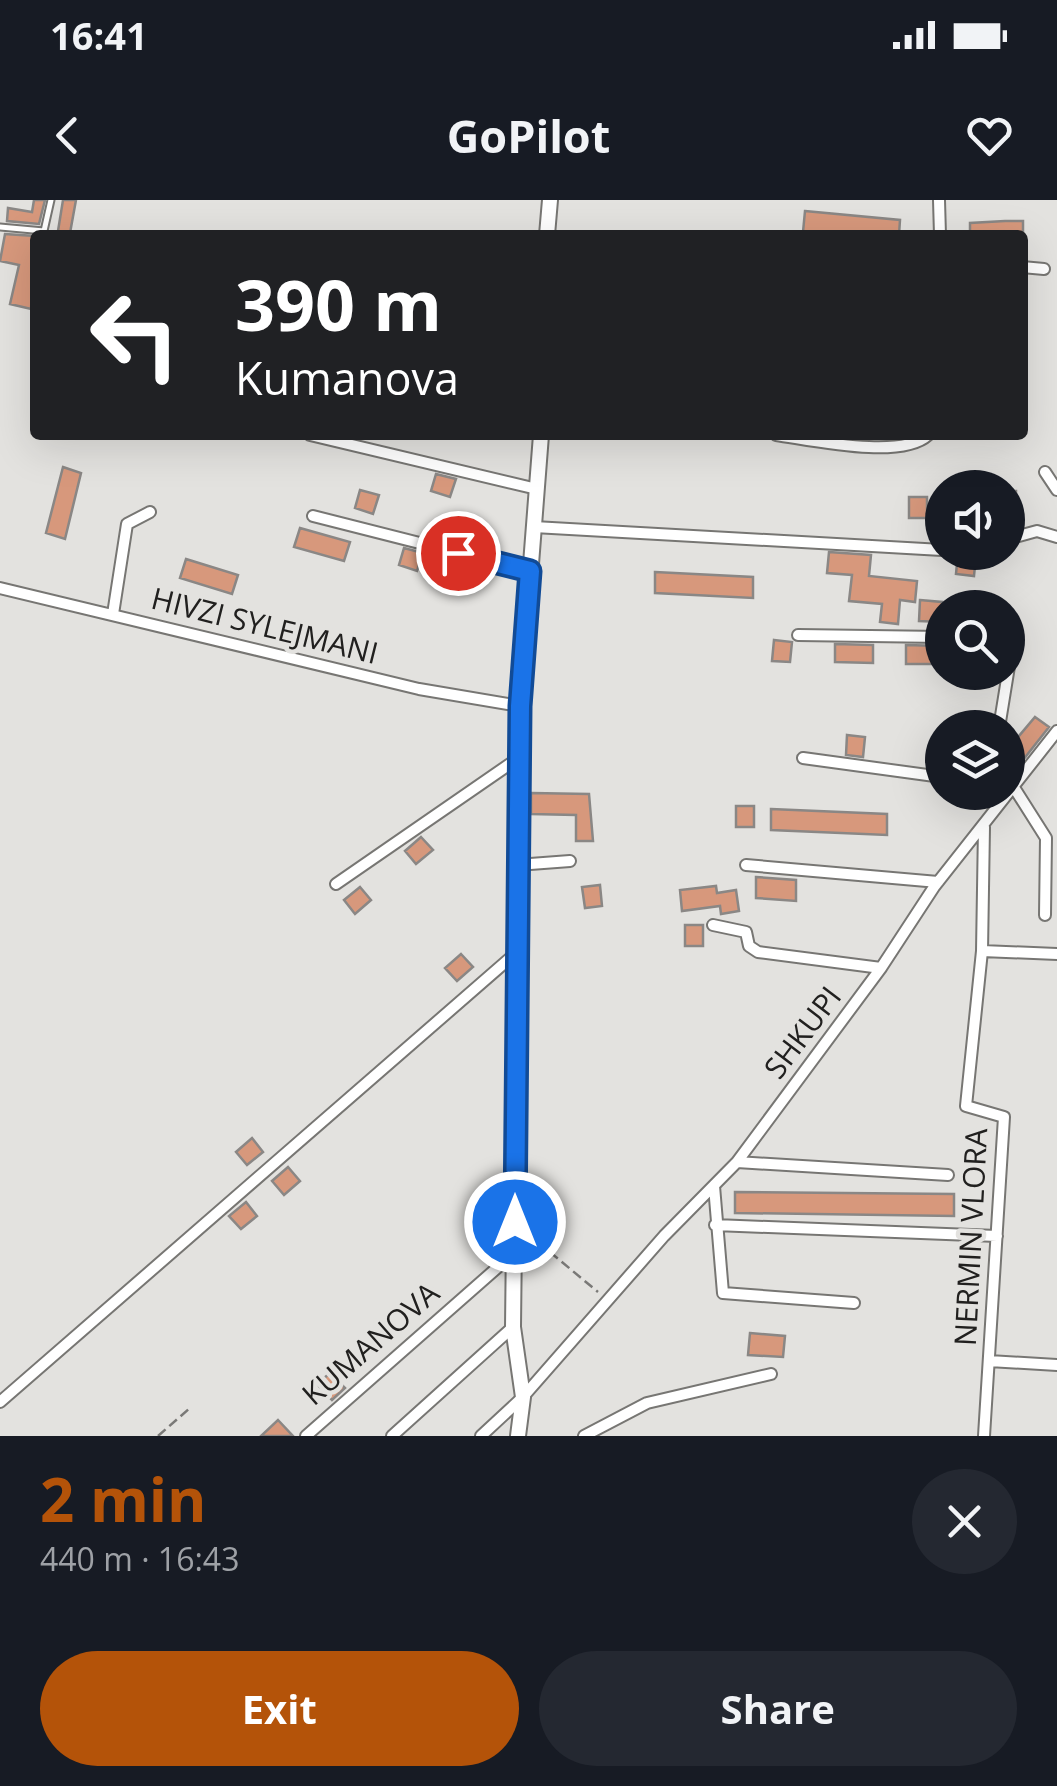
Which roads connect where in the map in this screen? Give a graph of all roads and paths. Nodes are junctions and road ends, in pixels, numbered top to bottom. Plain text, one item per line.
1 (51, 200) edge
2 (550, 200) edge
3 (939, 200) edge
4 (0, 227) edge
5 (549, 230) edge
6 (940, 230) edge
7 (1028, 267) edge
8 (1044, 268) dead end
9 (331, 440) edge
10 (540, 440) edge
11 (822, 440) edge
12 (922, 440) edge
13 (1045, 472) dead end
14 (537, 489) junction
15 (1057, 490) edge
16 (150, 512) dead end
17 (313, 516) dead end
18 (534, 528) junction
19 (1025, 534) edge
20 (1057, 536) edge
21 (925, 549) edge
22 (530, 571) junction
23 (0, 588) edge
24 (113, 614) junction
25 (798, 635) dead end
26 (925, 637) edge
27 (520, 706) junction
28 (1057, 731) edge
29 (520, 757) junction
30 (803, 758) dead end
31 (1025, 768) edge
32 (925, 774) edge
33 (1025, 807) edge
34 (994, 810) edge
35 (984, 826) junction
36 (570, 862) dead end
37 (516, 865) junction
38 (746, 865) dead end
39 (938, 882) junction
40 (336, 884) dead end
41 (1045, 915) dead end
42 (713, 925) dead end
43 (982, 951) junction
44 (516, 953) junction
45 (1057, 954) edge
46 (881, 968) junction
47 (737, 1162) junction
48 (948, 1174) dead end
49 (714, 1186) junction
50 (515, 1222) junction
51 (716, 1225) junction
52 (997, 1236) junction
53 (515, 1252) junction
54 (608, 1301) junction
55 (854, 1303) dead end
56 (513, 1328) junction
57 (989, 1361) junction
58 (1057, 1365) edge
59 (771, 1374) dead end
60 (523, 1397) junction
61 (0, 1402) edge
62 (190, 1408) dead end
63 (158, 1436) edge
64 (306, 1436) edge
65 (392, 1436) edge
66 (482, 1436) edge
67 (518, 1436) edge
68 (584, 1436) edge
69 (984, 1436) edge

1 - 4 lane
2 - 5 main road
3 - 6 street
7 - 8 street
9 - 14 street
10 - 14 main road
11 - 12 street
13 - 15 street
14 - 18 main road
16 - 24 street
17 - 22 street
18 - 21 street
18 - 22 main road
19 - 20 street
22 - 27 main road
23 - 24 street, HIVZI SYLEJMANI
24 - 27 street, HIVZI SYLEJMANI
25 - 26 street
27 - 29 main road
28 - 31 street, SHKUPI
29 - 37 main road
29 - 40 street
30 - 32 street
33 - 41 street
34 - 35 street, SHKUPI
35 - 39 street, SHKUPI
35 - 43 street, NERMIN VLORA
36 - 37 street
37 - 44 main road
38 - 39 street
39 - 46 street, SHKUPI
42 - 46 street
43 - 45 street
43 - 52 street, NERMIN VLORA
44 - 50 main road
44 - 61 street
46 - 47 street, SHKUPI
47 - 48 street
47 - 49 street, SHKUPI
49 - 51 street
49 - 54 street, SHKUPI
50 - 53 main road
50 - 54 path
51 - 52 street
51 - 55 street
52 - 57 street, NERMIN VLORA
53 - 56 main road
53 - 64 street, KUMANOVA
54 - 60 street, SHKUPI
56 - 60 main road
56 - 65 street
57 - 58 street
57 - 69 street, NERMIN VLORA
59 - 68 street
60 - 66 street, SHKUPI
60 - 67 main road
62 - 63 path

